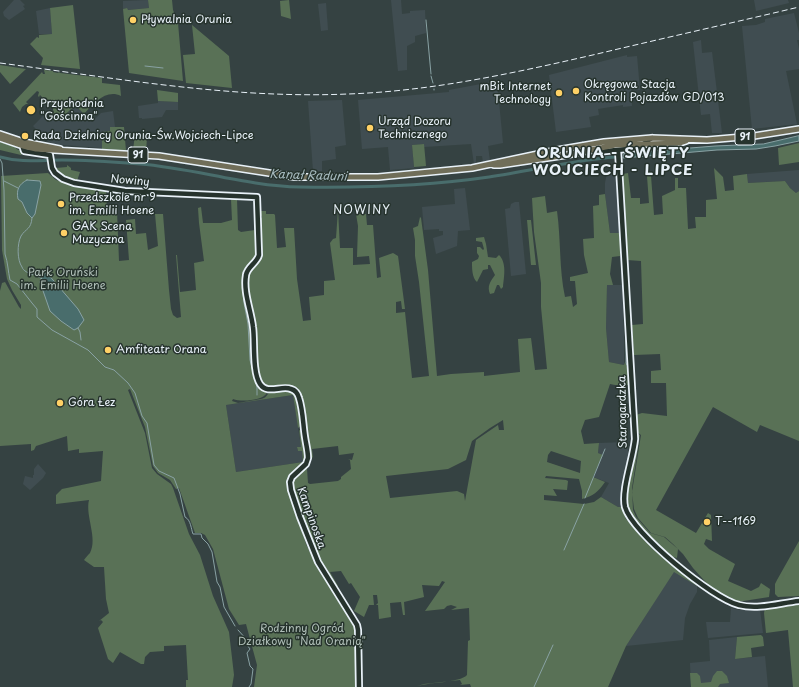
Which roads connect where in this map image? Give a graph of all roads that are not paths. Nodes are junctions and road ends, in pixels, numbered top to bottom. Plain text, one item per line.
1 (799, 129) edge
2 (0, 134) edge
3 (0, 138) edge
4 (652, 138) junction
5 (688, 140) junction
6 (646, 143) junction
7 (24, 144) junction
8 (583, 146) junction
9 (590, 150) junction
10 (618, 150) junction
11 (491, 165) junction
12 (257, 197) joint
13 (799, 601) edge
14 (359, 687) edge

1 - 5 main road, 91
2 - 7 main road, 91
3 - 7 main road, 91
4 - 5 main road, 91
4 - 6 street
4 - 8 main road, 91
5 - 6 main road, 91
6 - 9 main road, 91
6 - 10 street
7 - 11 main road, 91
7 - 12 street, Nowiny
8 - 9 street
8 - 11 main road, 91
9 - 10 street
9 - 11 main road, 91
10 - 13 street, Starogardzka
12 - 14 street, Kampinoska

